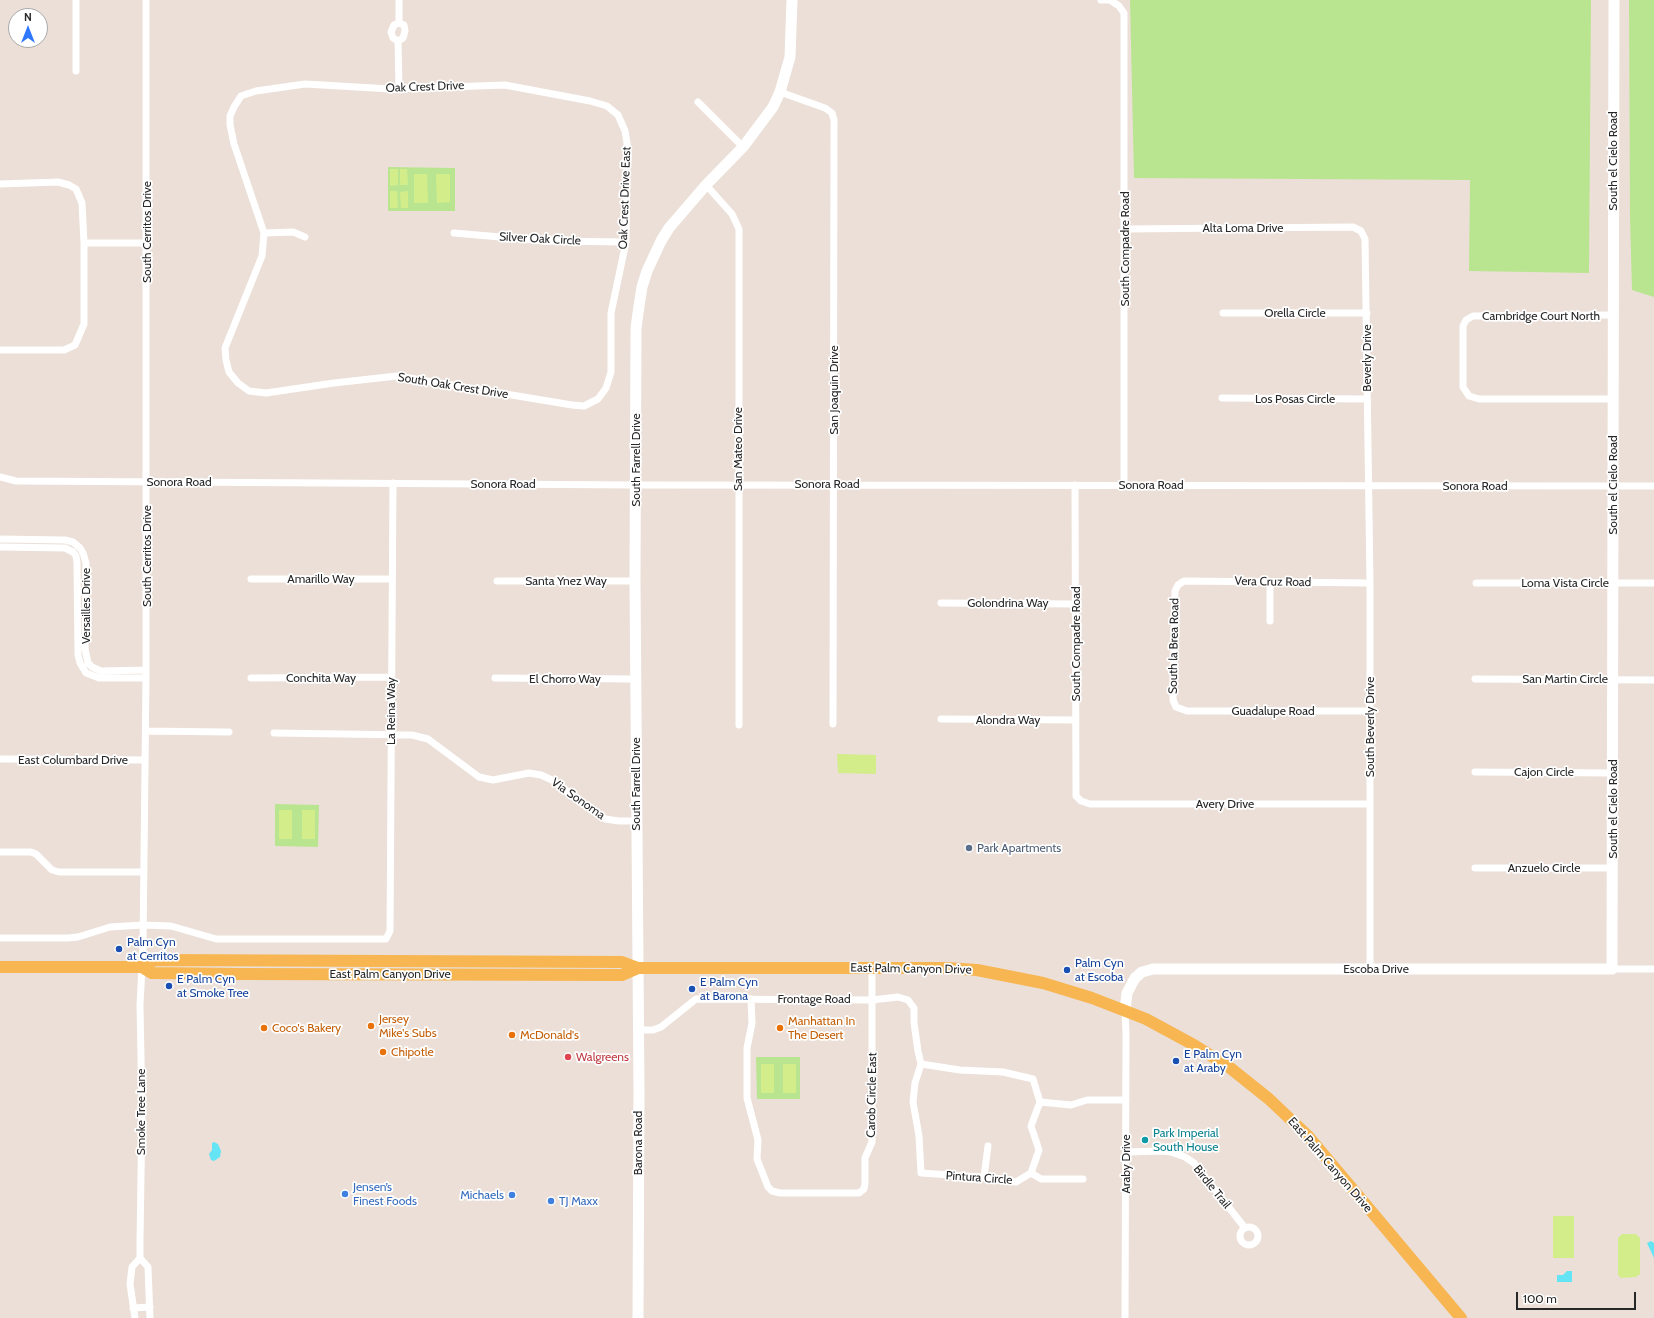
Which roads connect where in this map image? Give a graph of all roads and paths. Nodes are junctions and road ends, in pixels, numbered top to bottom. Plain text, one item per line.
1 (76, 0) edge
2 (146, 0) edge
3 (399, 0) edge
4 (792, 0) edge
5 (1101, 0) edge
6 (1614, 0) edge
7 (399, 23) junction
8 (398, 42) junction
9 (76, 71) dead end
10 (399, 89) junction
11 (780, 92) junction
12 (698, 102) dead end
13 (618, 115) joint
14 (743, 147) junction
15 (0, 184) edge
16 (706, 185) junction
17 (1125, 229) junction
18 (1361, 231) joint
19 (264, 232) junction
20 (454, 233) dead end
21 (305, 237) dead end
22 (626, 242) junction
23 (84, 243) junction
24 (147, 244) junction
25 (1223, 313) dead end
26 (1366, 313) junction
27 (1613, 315) junction
28 (0, 350) edge
29 (1222, 398) dead end
30 (598, 399) joint
31 (1367, 399) junction
32 (1612, 400) junction
33 (0, 477) edge
34 (147, 482) junction
35 (393, 483) junction
36 (738, 484) junction
37 (834, 484) junction
38 (1124, 484) junction
39 (636, 485) junction
40 (1075, 485) junction
41 (1369, 486) junction
42 (1614, 486) junction
43 (1654, 486) edge
44 (0, 539) edge
45 (0, 547) edge
46 (251, 579) dead end
47 (392, 579) junction
48 (497, 581) dead end
49 (635, 581) junction
50 (1270, 582) junction
51 (1370, 583) junction
52 (1476, 583) dead end
53 (1654, 583) edge
54 (1613, 584) junction
55 (1178, 585) joint
56 (940, 603) dead end
57 (1076, 604) junction
58 (1270, 621) dead end
59 (146, 674) junction
60 (391, 677) junction
61 (251, 678) dead end
62 (495, 678) dead end
63 (635, 679) junction
64 (1475, 679) dead end
65 (1613, 680) junction
66 (1654, 680) edge
67 (1176, 707) joint
68 (1370, 711) junction
69 (940, 719) dead end
70 (1076, 720) junction
71 (833, 724) dead end
72 (739, 725) dead end
73 (146, 731) junction
74 (229, 732) dead end
75 (274, 733) dead end
76 (392, 734) junction
77 (0, 759) edge
78 (145, 760) junction
79 (1475, 772) dead end
80 (1612, 773) junction
81 (1081, 801) joint
82 (1369, 804) junction
83 (636, 821) junction
84 (0, 852) edge
85 (1475, 868) dead end
86 (1613, 868) junction
87 (144, 872) junction
88 (143, 925) junction
89 (0, 938) edge
90 (0, 967) edge
91 (142, 967) junction
92 (872, 967) junction
93 (638, 968) junction
94 (1370, 969) junction
95 (1612, 969) junction
96 (1654, 970) edge
97 (751, 999) junction
98 (872, 1000) junction
99 (1125, 1011) junction
100 (638, 1030) junction
101 (921, 1064) junction
102 (1126, 1100) junction
103 (1040, 1102) junction
104 (988, 1146) dead end
105 (1126, 1152) junction
106 (1031, 1173) junction
107 (984, 1178) junction
108 (1084, 1179) dead end
109 (1245, 1228) dead end
110 (140, 1258) junction
111 (150, 1307) junction
112 (133, 1308) junction
113 (135, 1318) edge
114 (150, 1318) edge
115 (638, 1318) edge
116 (1125, 1318) edge
117 (1461, 1318) edge

1 - 9 street
2 - 24 street, South Cerritos Drive
3 - 7 street
4 - 11 street, South Farrell Drive
5 - 17 street, South Compadre Road
6 - 27 street, South el Cielo Road
7 - 8 street
7 - 8 street
8 - 10 street
10 - 13 street, Oak Crest Drive
10 - 19 street, Oak Crest Drive
11 - 14 street, South Farrell Drive
11 - 37 street, San Joaquin Drive
12 - 14 street
13 - 22 street, Oak Crest Drive East
14 - 16 street, South Farrell Drive
15 - 23 street
16 - 36 street, San Mateo Drive
16 - 39 street, South Farrell Drive
17 - 18 street, Alta Loma Drive
17 - 38 street, South Compadre Road
18 - 26 street, Beverly Drive
19 - 21 street
19 - 30 street, South Oak Crest Drive
20 - 22 street, Silver Oak Circle
22 - 30 street, Oak Crest Drive East
23 - 24 street
23 - 28 street
24 - 34 street, South Cerritos Drive
25 - 26 street, Orella Circle
26 - 31 street, Beverly Drive
27 - 32 street, South el Cielo Road
27 - 32 street, Cambridge Court North
29 - 31 street, Los Posas Circle
31 - 41 street, Beverly Drive
32 - 42 street, South el Cielo Road
33 - 34 street, Sonora Road
34 - 35 street, Sonora Road
34 - 59 street, South Cerritos Drive
35 - 39 street, Sonora Road
35 - 47 street, La Reina Way
36 - 37 street, Sonora Road
36 - 39 street, Sonora Road
36 - 72 street, San Mateo Drive
37 - 40 street, Sonora Road
37 - 71 street, San Joaquin Drive
38 - 40 street, Sonora Road
38 - 41 street, Sonora Road
39 - 49 street, South Farrell Drive
40 - 57 street, South Compadre Road
41 - 42 street, Sonora Road
41 - 51 street, South Beverly Drive
42 - 43 street, Sonora Road
42 - 54 street, South el Cielo Road
44 - 59 street, Versailles Drive
45 - 59 street, Versailles Drive
46 - 47 street, Amarillo Way
47 - 60 street, La Reina Way
48 - 49 street, Santa Ynez Way
49 - 63 street, South Farrell Drive
50 - 51 street, Vera Cruz Road
50 - 55 street, Vera Cruz Road
50 - 58 street
51 - 68 street, South Beverly Drive
52 - 54 street, Loma Vista Circle
53 - 54 street, Loma Vista Circle
54 - 65 street, South el Cielo Road
55 - 67 street, South la Brea Road
56 - 57 street, Golondrina Way
57 - 70 street, South Compadre Road
59 - 73 street, South Cerritos Drive
60 - 61 street, Conchita Way
60 - 76 street, La Reina Way
62 - 63 street, El Chorro Way
63 - 83 street, South Farrell Drive
64 - 65 street, San Martin Circle
65 - 66 street, San Martin Circle
65 - 80 street, South el Cielo Road
67 - 68 street, Guadalupe Road
68 - 82 street, South Beverly Drive
69 - 70 street, Alondra Way
70 - 81 street, South Compadre Road
73 - 74 street
73 - 78 street, South Cerritos Drive
75 - 76 street, Via Sonoma
76 - 83 street, Via Sonoma
76 - 88 street, La Reina Way
77 - 78 street, East Columbard Drive
78 - 87 street, South Cerritos Drive
79 - 80 street, Cajon Circle
80 - 86 street, South el Cielo Road
81 - 82 street, Avery Drive
82 - 94 street, South Beverly Drive
83 - 93 street, South Farrell Drive
84 - 87 street
85 - 86 street, Anzuelo Circle
86 - 95 street, South el Cielo Road
87 - 88 street, South Cerritos Drive
88 - 89 street
88 - 91 street, South Cerritos Drive
90 - 91 main road, East Palm Canyon Drive
91 - 93 main road, East Palm Canyon Drive
91 - 110 street, Smoke Tree Lane
92 - 93 main road, East Palm Canyon Drive
92 - 98 street
92 - 99 main road, East Palm Canyon Drive
93 - 100 street, Barona Road
94 - 95 street, Escoba Drive
94 - 99 street, Escoba Drive
95 - 96 street, Escoba Drive
97 - 98 street, Frontage Road
97 - 98 street, Carob Circle East
97 - 100 street, Frontage Road
98 - 101 street, Pintura Circle
99 - 102 street, Araby Drive
99 - 117 main road, East Palm Canyon Drive
100 - 115 street, Barona Road
101 - 103 street
101 - 107 street, Pintura Circle
102 - 103 street
102 - 105 street, Araby Drive
103 - 106 street
104 - 107 street
105 - 109 street, Birdle Trail
105 - 116 street, Araby Drive
106 - 107 street, Pintura Circle
106 - 108 street
110 - 111 street, Smoke Tree Lane
110 - 112 street, Smoke Tree Lane
111 - 112 street
111 - 114 street, Smoke Tree Lane
112 - 113 street, Smoke Tree Lane

